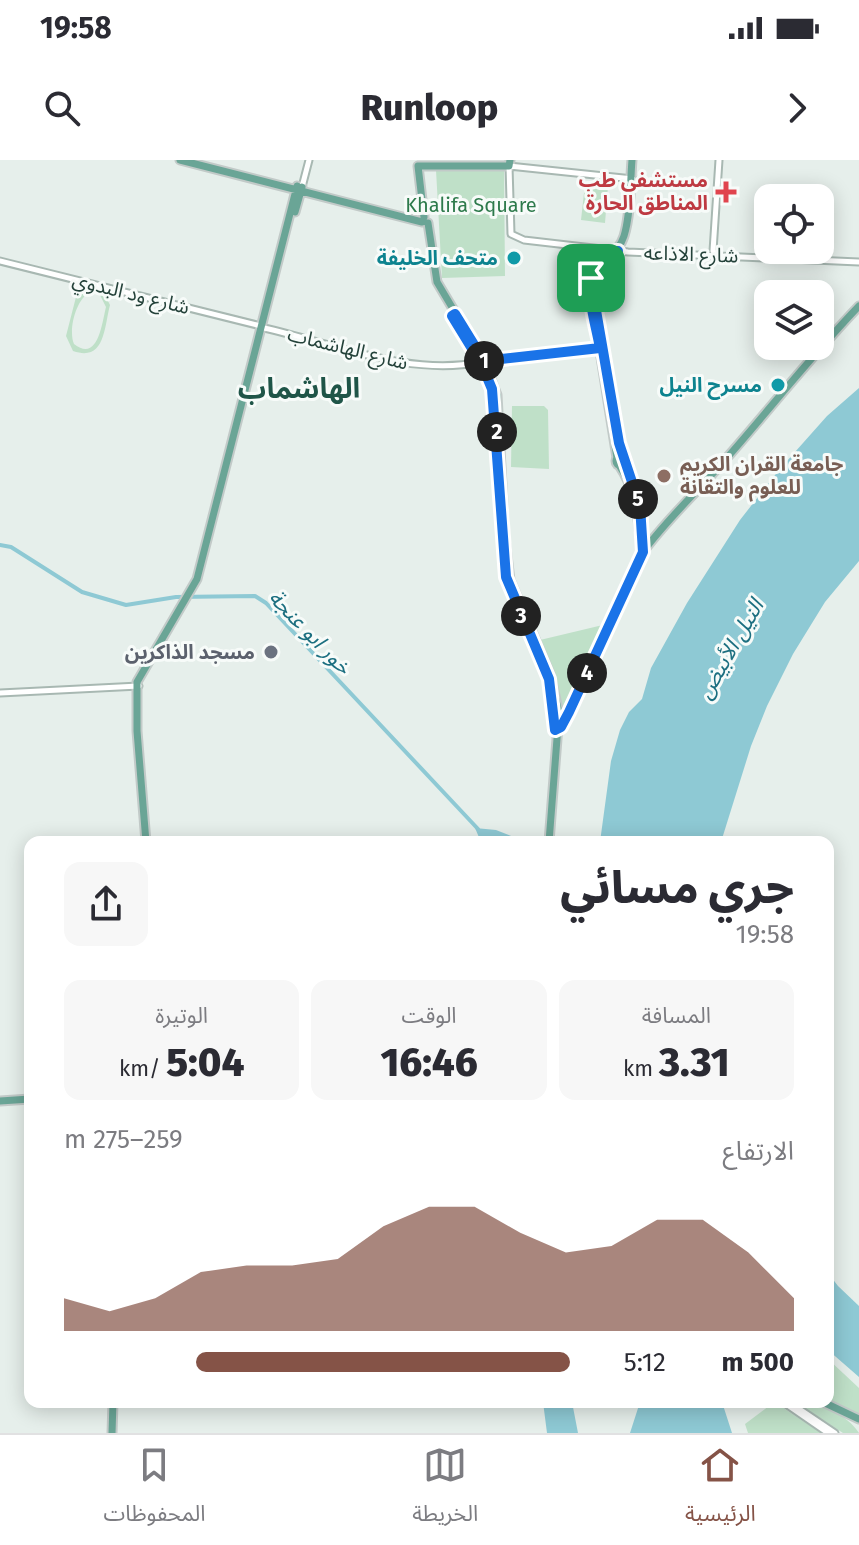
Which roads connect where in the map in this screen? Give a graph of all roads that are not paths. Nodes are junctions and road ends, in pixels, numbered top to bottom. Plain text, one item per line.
1 (180, 160) edge
2 (197, 160) edge
3 (309, 160) edge
4 (634, 160) edge
5 (719, 160) edge
6 (440, 163) edge
7 (505, 163) edge
8 (419, 165) edge
9 (632, 179) junction
10 (299, 188) junction
11 (425, 220) junction
12 (714, 234) junction
13 (626, 248) junction
14 (616, 251) junction
15 (706, 254) junction
16 (717, 255) junction
17 (0, 261) edge
18 (859, 262) edge
19 (859, 306) edge
20 (262, 327) junction
21 (601, 348) junction
22 (482, 362) junction
23 (642, 553) junction
24 (138, 686) junction
25 (0, 693) edge
26 (557, 729) junction
27 (148, 836) edge
28 (548, 836) edge
29 (24, 1098) edge
30 (0, 1100) edge
31 (114, 1408) edge
32 (792, 1408) edge
33 (798, 1408) edge
34 (834, 1408) edge
35 (849, 1416) junction
36 (859, 1419) edge
37 (859, 1426) edge
38 (114, 1433) edge
39 (828, 1433) edge
40 (835, 1433) edge

1 - 10 main road
2 - 10 main road
3 - 10 street
4 - 9 main road
5 - 12 street
6 - 7 main road
6 - 8 main road
7 - 9 street
7 - 14 street
8 - 11 main road
9 - 13 main road
9 - 14 main road
10 - 11 main road
10 - 20 main road
11 - 22 main road
12 - 15 street
12 - 16 street
13 - 14 main road
13 - 15 street, شارع الاذاعه
14 - 21 main road
15 - 16 street, شارع الاذاعه
16 - 18 street, شارع الاذاعه
17 - 20 street, شارع ود البدوي
19 - 23 main road
20 - 22 street, شارع الهاشماب
20 - 24 main road
21 - 22 street, شارع الهاشماب
21 - 23 main road
22 - 26 main road
23 - 26 main road
24 - 25 street
24 - 27 main road
26 - 28 main road
29 - 30 main road
31 - 38 main road
32 - 39 street
33 - 40 street
34 - 35 main road
35 - 36 main road
35 - 37 main road

